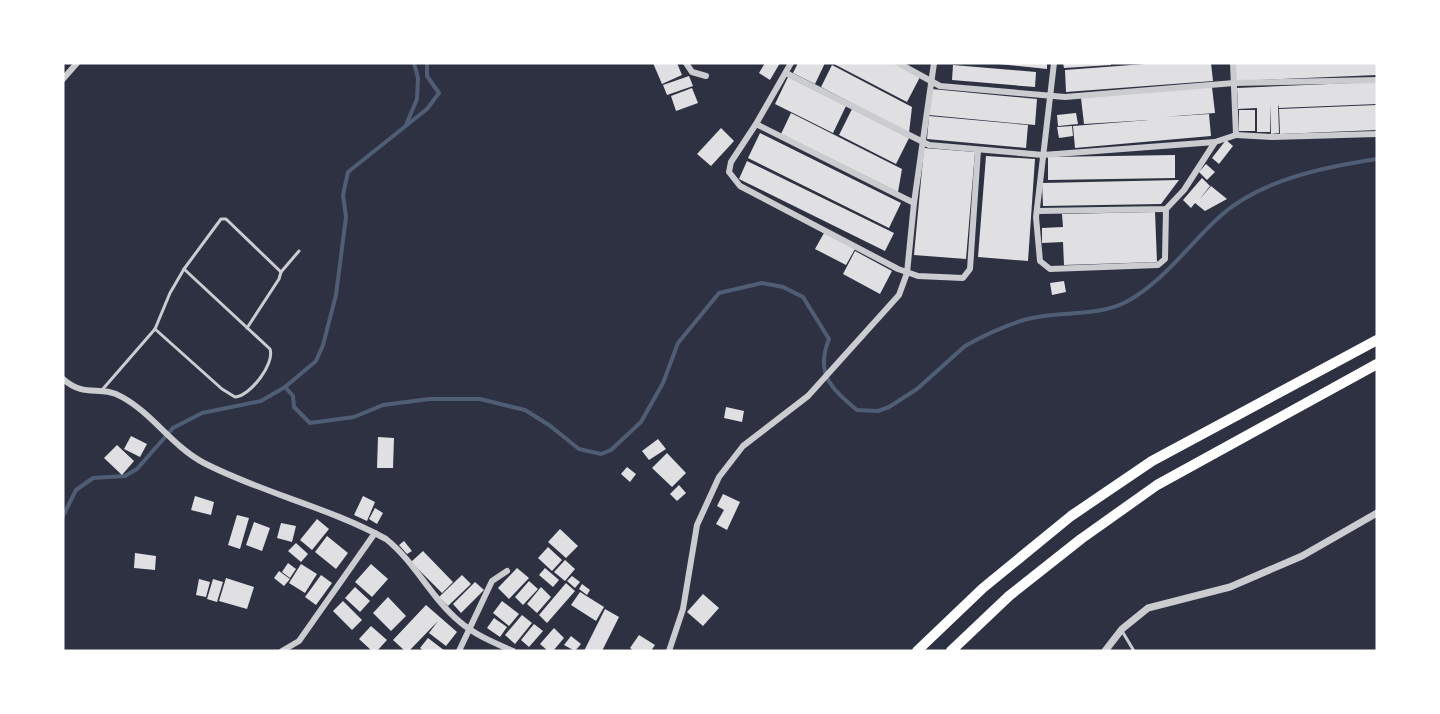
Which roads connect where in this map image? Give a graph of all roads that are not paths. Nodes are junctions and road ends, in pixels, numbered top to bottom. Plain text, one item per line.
1 (77, 63) edge
2 (686, 63) edge
3 (791, 63) edge
4 (898, 63) edge
5 (934, 63) edge
6 (1054, 63) edge
7 (1233, 63) edge
8 (786, 73) junction
9 (706, 76) dead end
10 (63, 79) edge
11 (1377, 80) edge
12 (930, 81) junction
13 (1234, 83) junction
14 (1050, 97) junction
15 (756, 124) junction
16 (1377, 134) edge
17 (1236, 135) junction
18 (1215, 142) junction
19 (923, 143) junction
20 (978, 150) junction
21 (1043, 155) junction
22 (914, 203) junction
23 (1166, 209) junction
24 (1037, 211) junction
25 (299, 250) dead end
26 (184, 269) junction
27 (281, 272) junction
28 (908, 273) junction
29 (247, 328) junction
30 (155, 329) junction
31 (1377, 340) edge
32 (1377, 364) edge
33 (63, 379) edge
34 (101, 390) junction
35 (1377, 513) edge
36 (375, 533) junction
37 (507, 571) dead end
38 (1122, 629) junction
39 (470, 630) junction
40 (282, 651) edge
41 (459, 651) edge
42 (513, 651) edge
43 (669, 651) edge
44 (917, 651) edge
45 (951, 651) edge
46 (1105, 651) edge
47 (1134, 651) edge

1 - 10 street
2 - 9 street
3 - 8 street
4 - 12 street
5 - 12 street
6 - 14 street
7 - 13 street
8 - 15 street
8 - 19 street
11 - 13 street
12 - 14 street
12 - 19 street
13 - 14 street
13 - 17 street
14 - 21 street
15 - 22 street
15 - 28 street
16 - 17 street
17 - 18 street
18 - 21 street
18 - 23 street
19 - 20 street
19 - 22 street
20 - 21 street
20 - 28 street
21 - 24 street
22 - 28 street
23 - 24 street
23 - 24 street
25 - 27 lane
26 - 27 lane
26 - 29 lane
26 - 30 lane
27 - 29 lane
28 - 43 street
29 - 30 lane
30 - 34 lane
31 - 44 highway
32 - 45 highway
33 - 34 street
34 - 36 street
35 - 38 street
36 - 39 street
36 - 40 street
37 - 39 street
38 - 46 street
38 - 47 lane
39 - 41 street
39 - 42 street

